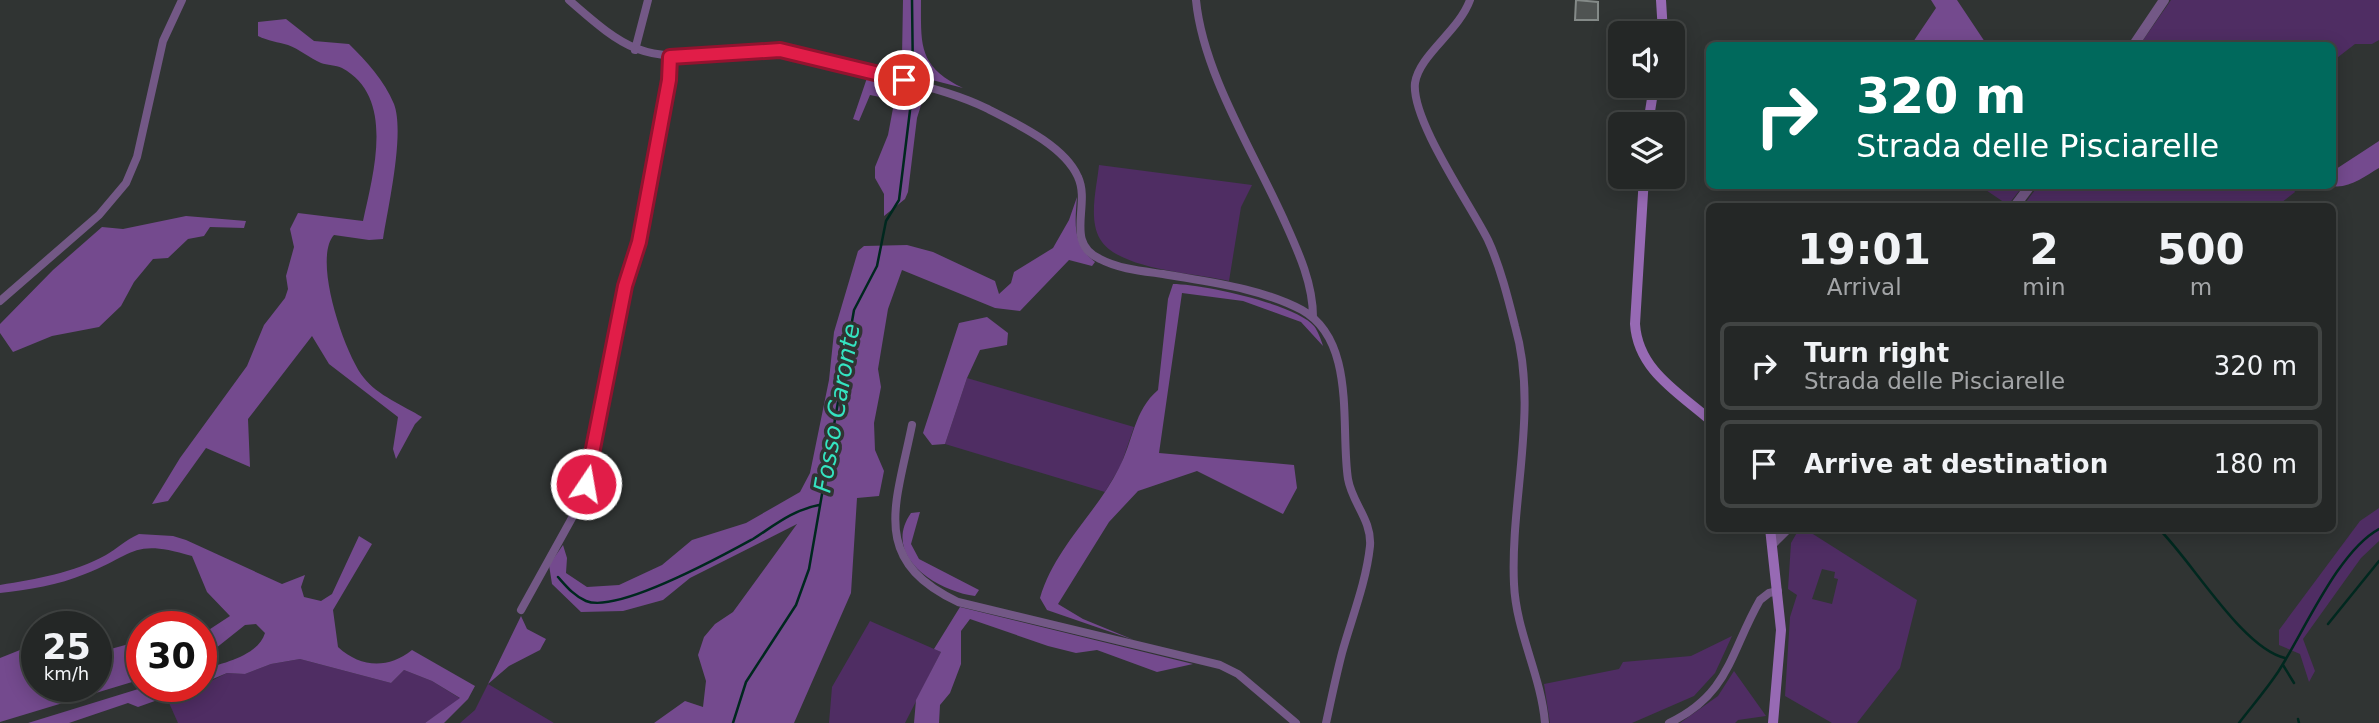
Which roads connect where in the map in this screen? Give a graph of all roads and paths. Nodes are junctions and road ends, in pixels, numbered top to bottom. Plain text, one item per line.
1 (182, 0) edge
2 (569, 0) edge
3 (648, 0) edge
4 (1196, 0) edge
5 (1469, 0) edge
6 (1661, 0) edge
7 (2164, 0) edge
8 (1662, 21) edge
9 (2136, 42) edge
10 (635, 50) junction
11 (670, 57) junction
12 (1643, 189) edge
13 (0, 301) edge
14 (1313, 317) junction
15 (1706, 417) edge
16 (912, 425) dead end
17 (1771, 532) edge
18 (1784, 532) edge
19 (1773, 543) junction
20 (1778, 591) junction
21 (521, 610) dead end
22 (1296, 723) edge
23 (1326, 723) edge
24 (1545, 723) edge
25 (1669, 723) edge
26 (1773, 723) edge

1 - 13 street
2 - 10 street
3 - 10 street
4 - 14 street
5 - 24 street
6 - 8 main road
7 - 9 street
10 - 11 street
11 - 14 street
11 - 21 street
12 - 15 main road
14 - 23 street
16 - 22 street
17 - 19 main road
18 - 19 street
19 - 20 main road
20 - 25 street
20 - 26 main road

